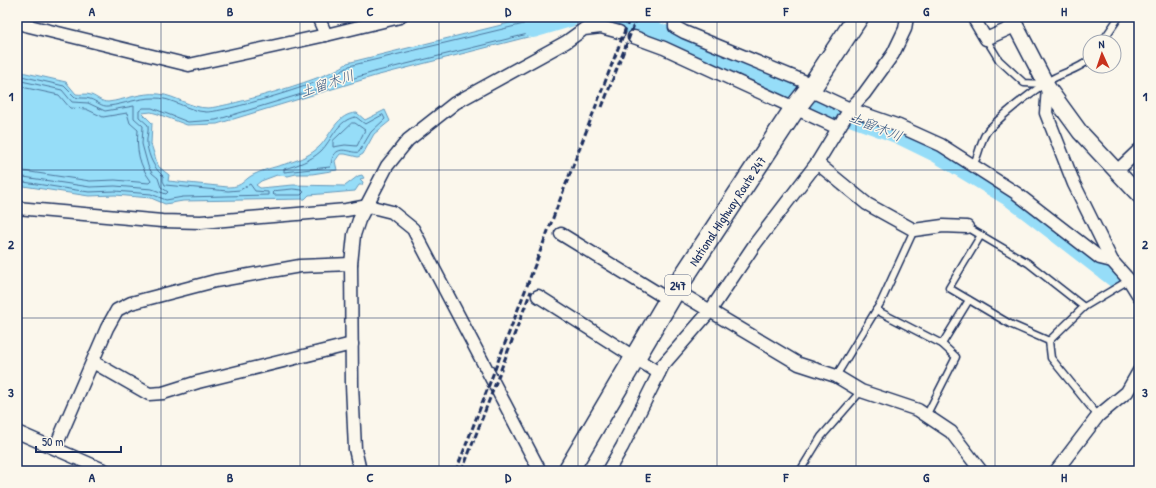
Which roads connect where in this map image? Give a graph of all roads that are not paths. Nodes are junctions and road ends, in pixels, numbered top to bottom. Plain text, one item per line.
1 (318, 17) edge
2 (400, 17) edge
3 (676, 17) edge
4 (858, 17) edge
5 (907, 17) edge
6 (1118, 17) edge
7 (974, 18) edge
8 (1013, 22) edge
9 (17, 23) edge
10 (620, 32) dead end
11 (1107, 34) edge
12 (326, 35) junction
13 (634, 37) dead end
14 (986, 39) junction
15 (1082, 65) edge
16 (1046, 86) junction
17 (804, 97) junction
18 (850, 109) junction
19 (839, 126) junction
20 (1139, 150) edge
21 (817, 163) junction
22 (973, 165) junction
23 (1117, 171) junction
24 (1139, 195) edge
25 (368, 206) junction
26 (17, 208) edge
27 (967, 226) joint
28 (914, 230) junction
29 (561, 234) dead end
30 (981, 235) junction
31 (1112, 261) junction
32 (351, 264) junction
33 (1135, 288) edge
34 (672, 295) junction
35 (538, 296) dead end
36 (969, 300) junction
37 (1084, 307) junction
38 (876, 310) junction
39 (710, 311) junction
40 (1049, 341) junction
41 (352, 344) junction
42 (942, 344) junction
43 (634, 357) junction
44 (93, 362) junction
45 (1139, 371) edge
46 (659, 373) junction
47 (836, 376) junction
48 (861, 391) junction
49 (926, 416) junction
50 (1098, 416) junction
51 (17, 432) edge
52 (56, 448) junction
53 (90, 468) edge
54 (106, 471) edge
55 (360, 471) edge
56 (540, 471) edge
57 (568, 471) edge
58 (608, 471) edge
59 (800, 471) edge
60 (981, 471) edge
61 (1056, 471) edge

1 - 12 street
2 - 12 street
3 - 17 street
4 - 17 highway, National Highway Route 247 / 247
5 - 18 street
6 - 11 lane
7 - 14 street
8 - 14 street
8 - 16 street
9 - 12 street
10 - 25 street
13 - 17 street
14 - 16 lane
15 - 16 lane
16 - 22 lane
16 - 23 street
16 - 31 street
17 - 18 street
17 - 19 street
17 - 34 highway, National Highway Route 247 / 247
18 - 19 street
18 - 22 street
19 - 21 street
20 - 23 street
21 - 28 street
21 - 39 street
22 - 31 street
23 - 24 street
25 - 26 street
25 - 32 street
25 - 56 street
27 - 28 street
27 - 30 lane
28 - 38 lane
29 - 34 street
30 - 36 lane
30 - 37 lane
31 - 33 street
32 - 41 street
32 - 44 street
33 - 37 lane
34 - 39 street
34 - 43 highway, National Highway Route 247 / 247
35 - 43 street
36 - 40 lane
36 - 42 lane
37 - 40 lane
38 - 42 lane
38 - 47 lane
39 - 46 street
39 - 47 street
40 - 50 lane
41 - 44 street
41 - 55 street
42 - 49 lane
43 - 46 street
43 - 57 highway, National Highway Route 247 / 247
44 - 52 street
45 - 50 street
46 - 58 street
47 - 48 street
48 - 49 street
48 - 59 lane
49 - 60 street
50 - 61 street
51 - 52 street
52 - 53 street
53 - 54 street

